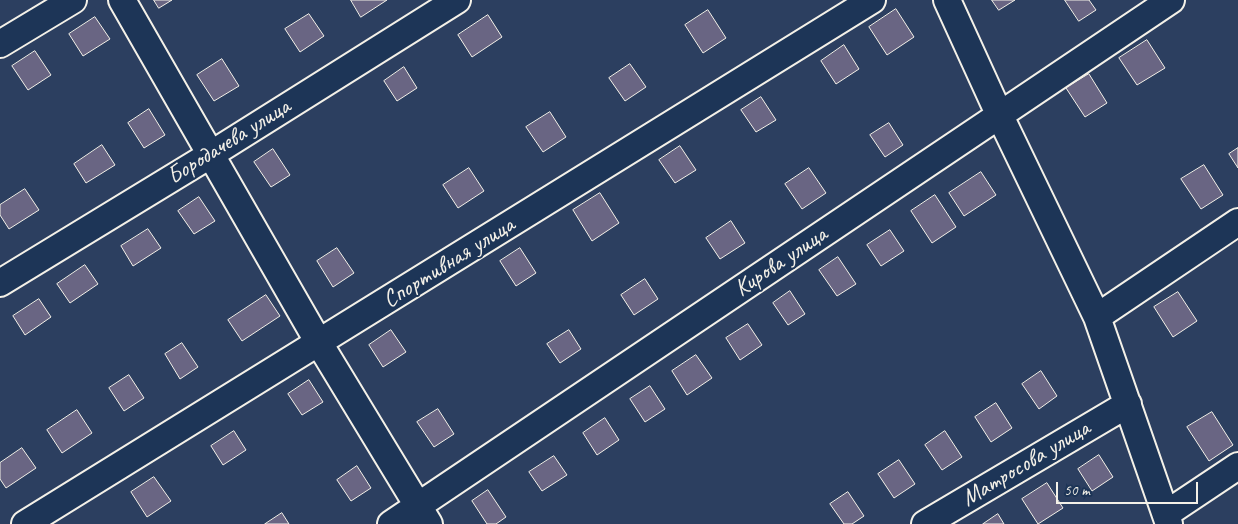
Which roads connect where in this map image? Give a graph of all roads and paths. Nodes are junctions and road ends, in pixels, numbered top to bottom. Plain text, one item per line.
1 (73, 0) edge
2 (122, 0) edge
3 (458, 0) edge
4 (872, 0) edge
5 (947, 0) edge
6 (1171, 0) edge
7 (0, 44) edge
8 (1000, 116) junction
9 (210, 155) junction
10 (1238, 222) edge
11 (0, 283) edge
12 (1097, 317) junction
13 (319, 343) junction
14 (1128, 404) junction
15 (1238, 466) edge
16 (424, 514) edge
17 (1168, 519) edge
18 (25, 524) edge
19 (391, 524) edge
20 (925, 524) edge

1 - 7 street
2 - 9 street
3 - 9 street, Бородачева улица
4 - 13 street, Спортивная улица
5 - 8 street
6 - 8 street, Кирова улица
8 - 12 street
8 - 16 street, Кирова улица
9 - 11 street, Бородачева улица
9 - 13 street
10 - 12 street
12 - 14 street
13 - 16 street
13 - 18 street, Спортивная улица
14 - 17 street
14 - 20 street, Матросова улица
15 - 17 street
16 - 19 street, Кирова улица

